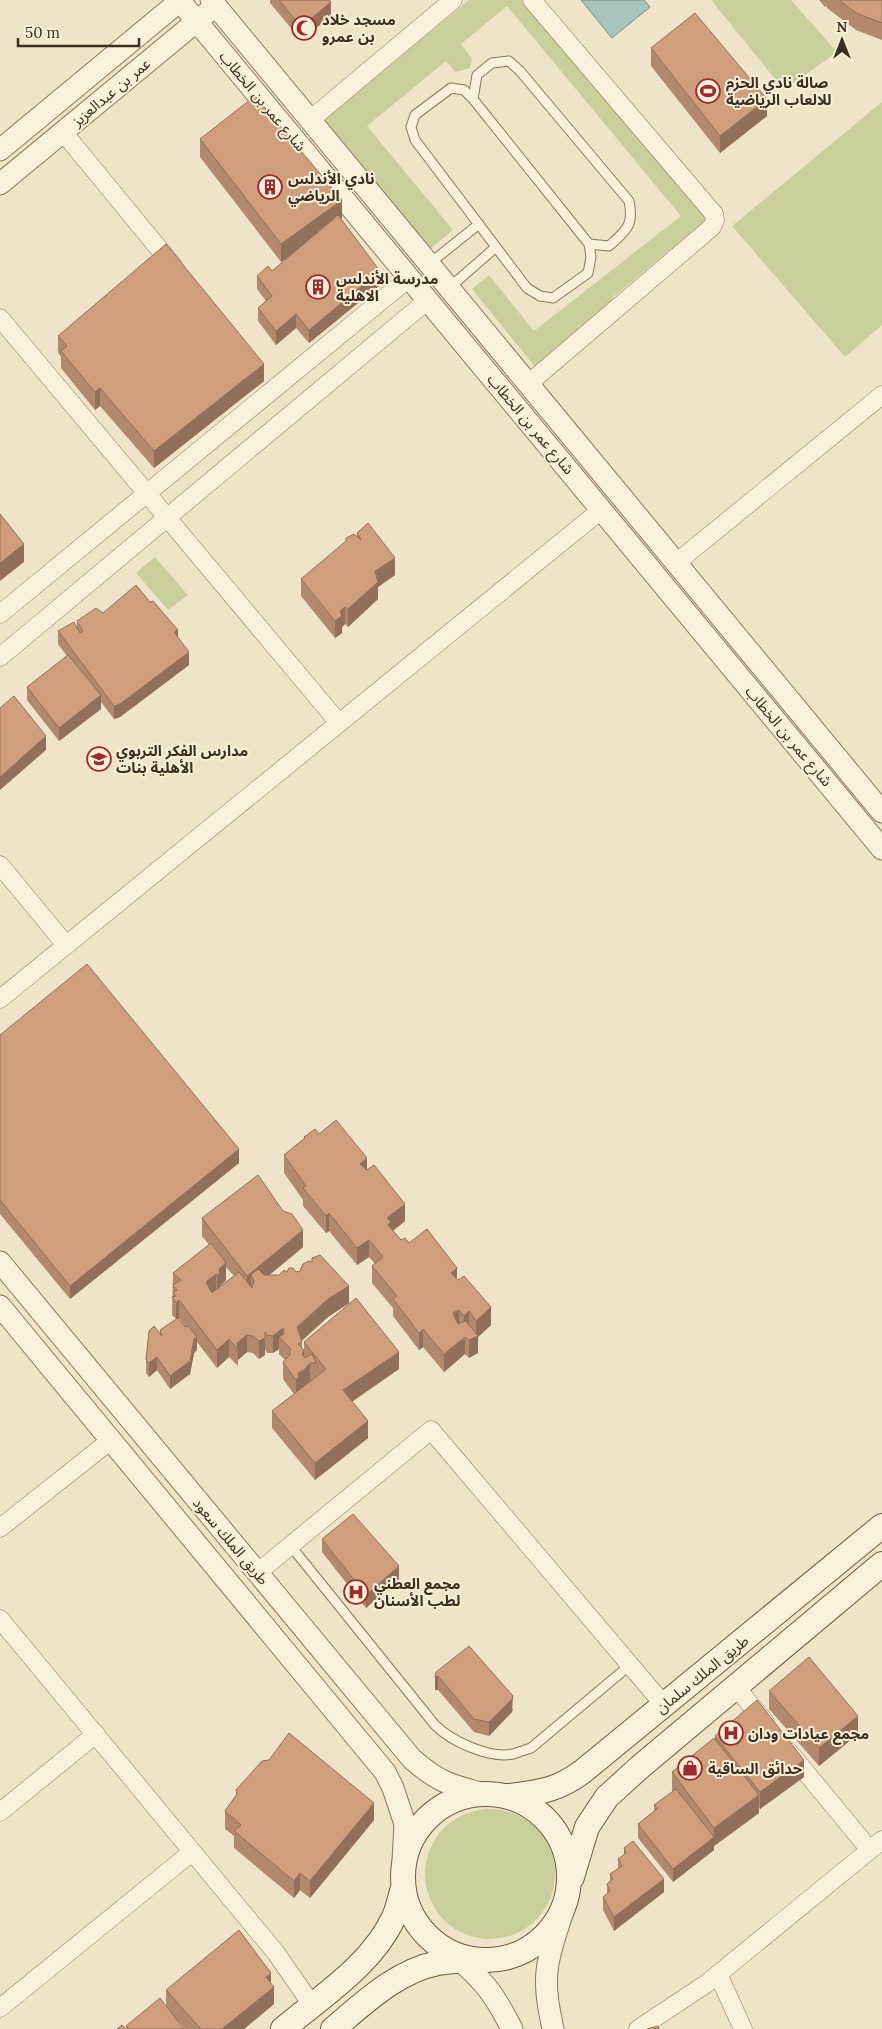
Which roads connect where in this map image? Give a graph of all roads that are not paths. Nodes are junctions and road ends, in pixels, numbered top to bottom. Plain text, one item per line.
1 (180, 0) edge
2 (453, 0) edge
3 (532, 0) edge
4 (216, 2) edge
5 (197, 22) junction
6 (473, 99) junction
7 (310, 120) junction
8 (63, 132) junction
9 (0, 150) edge
10 (0, 184) edge
11 (479, 224) junction
12 (589, 244) junction
13 (496, 247) junction
14 (429, 264) junction
15 (409, 278) junction
16 (188, 283) edge
17 (449, 288) junction
18 (428, 300) junction
19 (4, 330) edge
20 (262, 373) edge
21 (528, 384) junction
22 (275, 388) junction
23 (882, 395) edge
24 (146, 494) junction
25 (602, 510) junction
26 (168, 518) junction
27 (676, 563) junction
28 (0, 614) edge
29 (0, 657) edge
30 (339, 723) junction
31 (882, 812) edge
32 (882, 849) edge
33 (0, 865) edge
34 (66, 945) junction
35 (0, 998) edge
36 (0, 1262) edge
37 (0, 1306) edge
38 (111, 1440) junction
39 (882, 1526) edge
40 (0, 1528) edge
41 (290, 1545) junction
42 (882, 1564) edge
43 (257, 1572) junction
44 (0, 1619) edge
45 (630, 1664) junction
46 (736, 1686) junction
47 (664, 1705) junction
48 (96, 1734) junction
49 (482, 1793) junction
50 (510, 1796) junction
51 (0, 1812) edge
52 (876, 1845) edge
53 (192, 1852) junction
54 (403, 1861) junction
55 (570, 1881) junction
56 (403, 1888) junction
57 (564, 1908) junction
58 (461, 1957) junction
59 (718, 1974) junction
60 (312, 2005) junction
61 (0, 2008) edge
62 (283, 2029) edge
63 (334, 2029) edge
64 (512, 2029) edge
65 (553, 2029) edge
66 (638, 2029) edge
67 (743, 2029) edge

1 - 5 street, شارع عمر بن الخطاب
1 - 9 street, عمر بن عبدالعزيز
2 - 7 street
3 - 21 street
4 - 5 street, عمر بن عبدالعزيز
4 - 7 street, شارع عمر بن الخطاب
5 - 8 street, عمر بن عبدالعزيز
5 - 15 street, شارع عمر بن الخطاب
6 - 11 lane
6 - 12 lane
6 - 12 lane
7 - 14 street, شارع عمر بن الخطاب
8 - 10 street, عمر بن عبدالعزيز
8 - 16 street
11 - 13 lane
11 - 14 lane
12 - 13 lane
13 - 17 lane
14 - 17 street, شارع عمر بن الخطاب
15 - 18 street, شارع عمر بن الخطاب
15 - 22 street
17 - 21 street, شارع عمر بن الخطاب
18 - 25 street, شارع عمر بن الخطاب
18 - 26 street
19 - 24 street
20 - 22 street
21 - 27 street, شارع عمر بن الخطاب
22 - 24 street
23 - 27 street
24 - 26 street
24 - 28 street
25 - 30 street
25 - 32 street, شارع عمر بن الخطاب
26 - 29 street
26 - 30 street
27 - 31 street, شارع عمر بن الخطاب
30 - 34 street
33 - 34 street
34 - 35 street
36 - 43 street, طريق الملك سعود
37 - 38 street, طريق الملك سعود
38 - 40 street
38 - 54 street, طريق الملك سعود
39 - 47 main road, طريق الملك سلمان
41 - 43 street
41 - 45 lane
41 - 45 street
42 - 46 main road, طريق الملك سلمان
43 - 49 street, طريق الملك سعود
44 - 48 street
45 - 47 street
46 - 52 street
46 - 55 main road, طريق الملك سلمان
47 - 50 main road, طريق الملك سلمان
48 - 51 street
48 - 53 street
49 - 50 main road
49 - 54 main road
50 - 55 main road
52 - 59 street
53 - 60 street
53 - 61 street
54 - 56 main road
55 - 57 main road
56 - 58 main road
56 - 60 main road
57 - 58 main road
57 - 65 street
58 - 63 main road
58 - 64 street
59 - 66 street
59 - 67 street
60 - 62 main road

